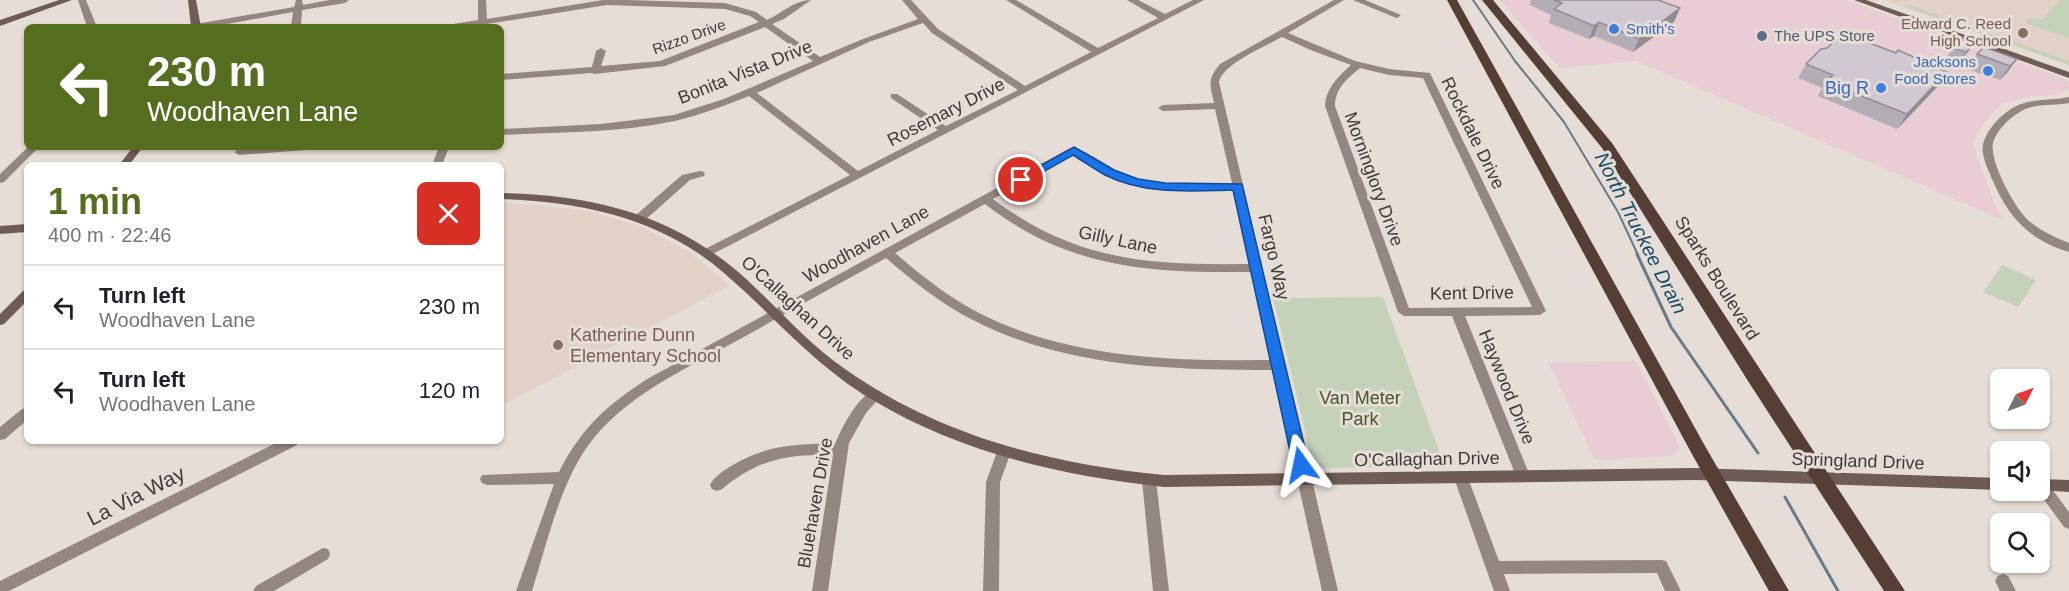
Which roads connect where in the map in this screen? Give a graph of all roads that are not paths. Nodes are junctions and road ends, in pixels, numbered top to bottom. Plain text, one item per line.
1 (68, 0) edge
2 (82, 0) edge
3 (192, 0) edge
4 (345, 0) edge
5 (482, 0) edge
6 (807, 0) edge
7 (906, 0) edge
8 (1010, 0) edge
9 (1131, 0) edge
10 (1200, 0) edge
11 (1340, 0) edge
12 (1357, 0) edge
13 (1452, 0) edge
14 (1487, 0) edge
15 (1858, 0) edge
16 (1876, 0) edge
17 (686, 2) edge
18 (299, 4) edge
19 (1397, 15) dead end
20 (1165, 18) junction
21 (923, 20) junction
22 (0, 23) edge
23 (766, 23) junction
24 (91, 24) edge
25 (196, 24) edge
26 (209, 24) edge
27 (296, 24) edge
28 (483, 24) edge
29 (1281, 33) junction
30 (601, 51) dead end
31 (1098, 52) junction
32 (818, 60) junction
33 (1358, 64) junction
34 (2069, 68) edge
35 (595, 71) junction
36 (2069, 75) edge
37 (504, 77) edge
38 (1025, 90) junction
39 (748, 91) junction
40 (894, 96) dead end
41 (2069, 100) edge
42 (1220, 106) junction
43 (1163, 108) dead end
44 (945, 131) junction
45 (504, 132) edge
46 (31, 150) edge
47 (136, 150) edge
48 (126, 162) edge
49 (700, 174) dead end
50 (858, 176) junction
51 (0, 180) edge
52 (1238, 186) junction
53 (504, 196) edge
54 (986, 199) junction
55 (640, 218) junction
56 (24, 228) edge
57 (0, 230) edge
58 (2069, 248) edge
59 (886, 252) junction
60 (707, 253) junction
61 (1257, 268) junction
62 (24, 297) edge
63 (1540, 311) joint
64 (1404, 312) joint
65 (1457, 312) junction
66 (775, 314) junction
67 (0, 321) edge
68 (1279, 365) junction
69 (875, 395) junction
70 (24, 415) edge
71 (0, 435) edge
72 (286, 444) edge
73 (840, 450) junction
74 (1004, 452) junction
75 (1713, 475) junction
76 (1523, 476) junction
77 (1819, 477) junction
78 (487, 478) dead end
79 (564, 478) junction
80 (1461, 478) junction
81 (1304, 479) junction
82 (1149, 480) junction
83 (1990, 484) edge
84 (717, 485) dead end
85 (2050, 485) edge
86 (2069, 486) edge
87 (2050, 498) edge
88 (2069, 524) edge
89 (323, 554) dead end
90 (1494, 568) junction
91 (0, 588) edge
92 (261, 591) edge
93 (524, 591) edge
94 (820, 591) edge
95 (991, 591) edge
96 (1161, 591) edge
97 (1330, 591) edge
98 (1502, 591) edge
99 (1673, 591) edge
100 (1779, 591) edge
101 (1895, 591) edge

1 - 22 street
2 - 24 street
3 - 25 street
4 - 18 street
5 - 28 street
6 - 23 street, Rizzo Drive
7 - 21 street
8 - 31 street
9 - 20 street
10 - 20 street, Rosemary Drive
11 - 29 street, Fargo Way
12 - 19 street
13 - 75 main road
14 - 77 main road, Sparks Boulevard
15 - 36 street
16 - 34 street
17 - 23 street
17 - 28 street
18 - 26 street
18 - 27 street
20 - 31 street, Rosemary Drive
21 - 32 street, Bonita Vista Drive
21 - 38 street
23 - 32 street
23 - 35 street, Rizzo Drive
29 - 33 street, Rockdale Drive
29 - 42 street, Fargo Way
30 - 35 street
31 - 38 street, Rosemary Drive
32 - 39 street, Bonita Vista Drive
33 - 63 street, Rockdale Drive
33 - 64 street, Morninglory Drive
35 - 37 street, Rizzo Drive
38 - 44 street, Rosemary Drive
39 - 45 street, Bonita Vista Drive
39 - 50 street
40 - 44 street
41 - 58 street
42 - 43 street
42 - 52 street, Fargo Way
44 - 50 street, Rosemary Drive
46 - 51 street
47 - 48 street
49 - 55 street
50 - 60 street, Rosemary Drive
52 - 54 street, Woodhaven Lane
52 - 61 street, Fargo Way
53 - 55 street, O'Callaghan Drive
54 - 59 street, Woodhaven Lane
54 - 61 street, Gilly Lane
55 - 60 street, O'Callaghan Drive
56 - 57 street
59 - 66 street, Woodhaven Lane
59 - 68 street
60 - 66 street, O'Callaghan Drive
61 - 68 street, Fargo Way
62 - 67 street
63 - 65 street, Kent Drive
64 - 65 street, Kent Drive
65 - 76 street, Haywood Drive
66 - 69 street, O'Callaghan Drive
66 - 79 street, Woodhaven Lane
68 - 81 street, Fargo Way
69 - 73 street, Bluehaven Drive
69 - 74 street, O'Callaghan Drive
70 - 71 street
72 - 91 street, La Via Way
73 - 84 street
73 - 94 street, Bluehaven Drive
74 - 82 street, O'Callaghan Drive
74 - 95 street
75 - 76 street, O'Callaghan Drive
75 - 77 street, Springland Drive
75 - 100 main road
76 - 80 street, O'Callaghan Drive
77 - 83 street, Springland Drive
77 - 101 main road, Sparks Boulevard
78 - 79 street
79 - 93 street, Woodhaven Lane
80 - 81 street, O'Callaghan Drive
80 - 90 street
81 - 82 street, O'Callaghan Drive
81 - 97 street, Fargo Way
82 - 96 street
85 - 86 street
87 - 88 street
89 - 92 street
90 - 98 street
90 - 99 street

